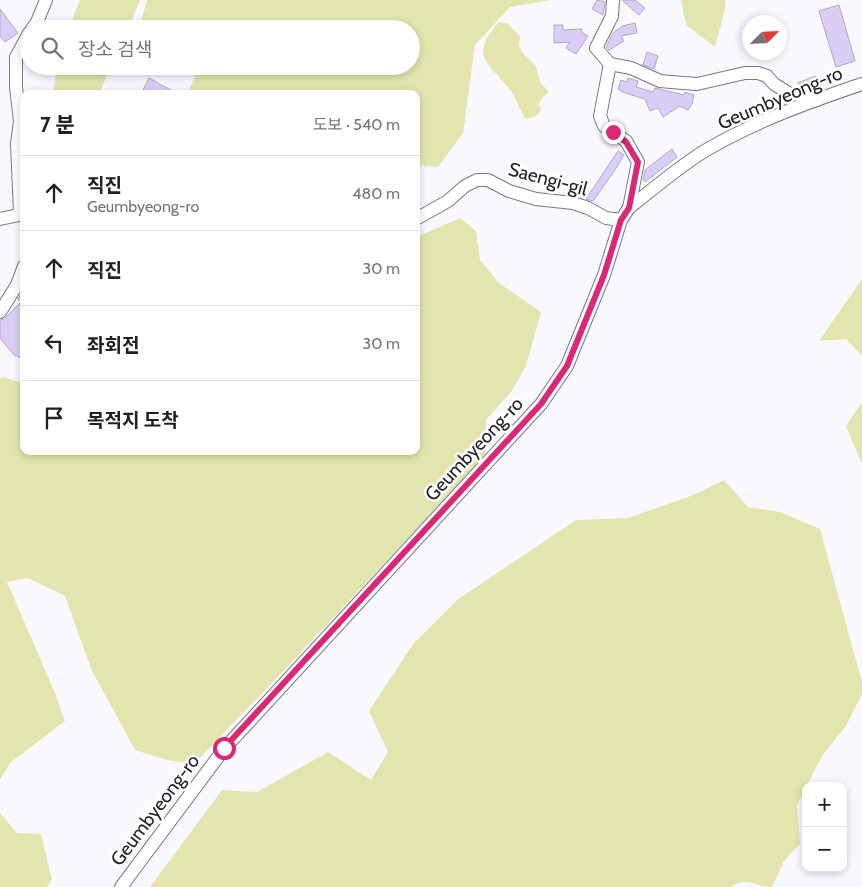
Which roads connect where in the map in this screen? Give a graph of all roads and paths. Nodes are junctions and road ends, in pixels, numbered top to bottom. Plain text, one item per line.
1 (46, 0) edge
2 (613, 0) edge
3 (38, 20) edge
4 (20, 50) edge
5 (610, 64) junction
6 (862, 84) edge
7 (817, 100) junction
8 (20, 121) edge
9 (20, 121) edge
10 (20, 186) edge
11 (629, 208) junction
12 (20, 214) edge
13 (420, 217) edge
14 (0, 219) edge
15 (621, 220) junction
16 (20, 277) edge
17 (0, 312) edge
18 (121, 887) edge

1 - 3 street
2 - 5 street
4 - 9 street
5 - 7 street
5 - 11 street
6 - 7 street, Geumbyeong-ro
7 - 11 street, Geumbyeong-ro
8 - 10 street
11 - 15 street, Geumbyeong-ro
12 - 14 street
13 - 15 street, Saengi-gil
15 - 18 street, Geumbyeong-ro
16 - 17 street

